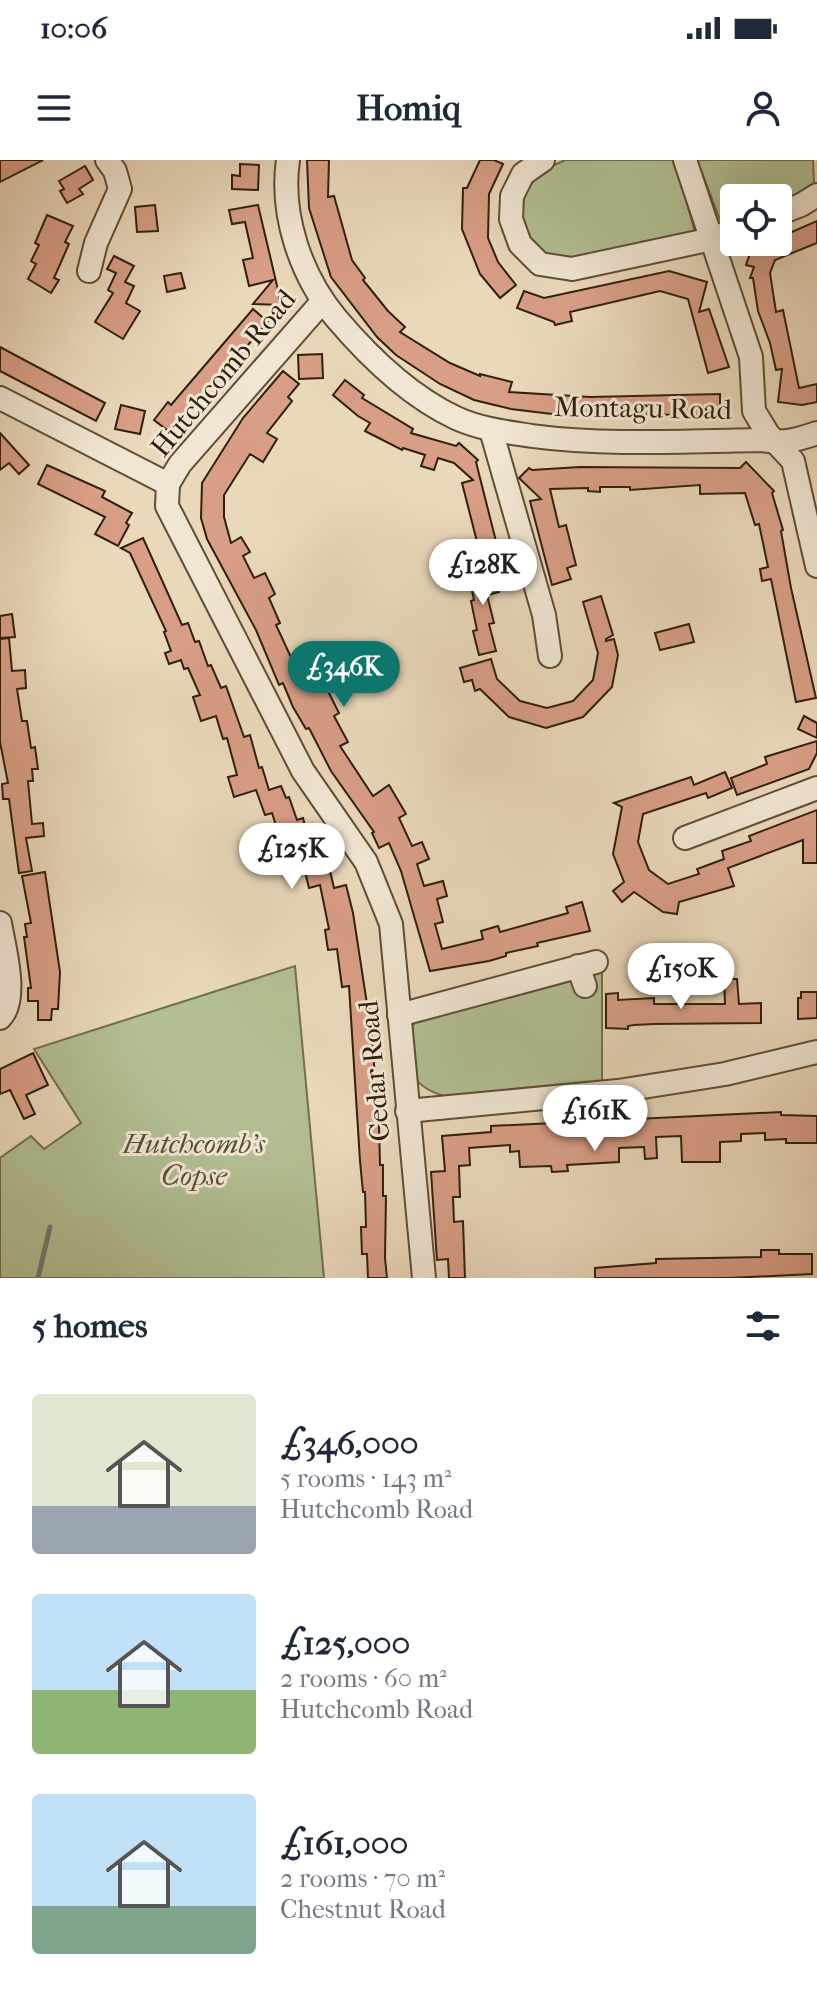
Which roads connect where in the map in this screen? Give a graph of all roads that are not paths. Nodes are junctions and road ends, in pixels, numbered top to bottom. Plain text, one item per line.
1 (107, 160) edge
2 (288, 160) edge
3 (543, 160) edge
4 (685, 160) edge
5 (817, 195) edge
6 (792, 209) edge
7 (720, 236) edge
8 (712, 239) junction
9 (89, 271) dead end
10 (322, 302) junction
11 (0, 398) edge
12 (491, 430) junction
13 (817, 433) edge
14 (777, 443) junction
15 (168, 484) junction
16 (817, 566) edge
17 (550, 656) dead end
18 (817, 788) edge
19 (685, 838) dead end
20 (366, 862) joint
21 (0, 923) edge
22 (586, 971) dead end
23 (399, 1015) junction
24 (0, 1018) edge
25 (817, 1052) edge
26 (407, 1111) junction
27 (424, 1278) edge

1 - 9 street
2 - 10 street, Montagu Road
3 - 8 street
4 - 8 street
5 - 6 street
7 - 8 street
8 - 14 street
10 - 12 street, Montagu Road
10 - 15 street, Hutchcomb Road
11 - 15 street
12 - 14 street, Montagu Road
12 - 17 street
13 - 14 street, Montagu Road
14 - 16 street
15 - 20 street, Hutchcomb Road
18 - 19 street
20 - 23 street, Cedar Road
21 - 24 street
22 - 23 street
23 - 26 street, Cedar Road
25 - 26 street
26 - 27 street, Cedar Road

